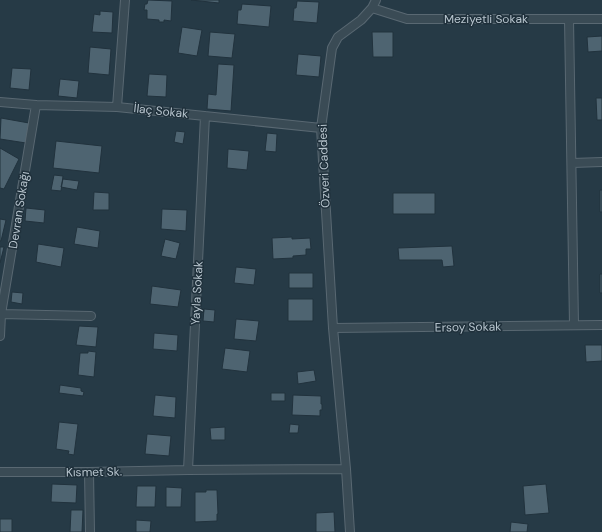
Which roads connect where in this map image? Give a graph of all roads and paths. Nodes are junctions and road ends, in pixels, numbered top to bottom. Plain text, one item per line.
1 (125, 0) edge
2 (374, 4) edge
3 (569, 19) junction
4 (602, 19) edge
5 (0, 102) edge
6 (36, 105) junction
7 (117, 107) junction
8 (205, 116) junction
9 (321, 128) junction
10 (602, 162) edge
11 (572, 163) junction
12 (1, 314) junction
13 (91, 316) dead end
14 (574, 325) junction
15 (602, 325) edge
16 (333, 328) junction
17 (0, 336) edge
18 (346, 469) junction
19 (188, 470) junction
20 (0, 472) edge
21 (89, 472) junction
22 (90, 532) edge
23 (350, 532) edge

1 - 7 street
2 - 3 street, Meziyetli Sokak
2 - 9 street, Özveri Caddesi
3 - 4 street, Meziyetli Sokak
3 - 11 street
5 - 6 street, İlaç Sokak
6 - 7 street, İlaç Sokak
6 - 12 street, Devran Sokağı
7 - 8 street, İlaç Sokak
8 - 9 street, İlaç Sokak
8 - 19 street, Yayla Sokak
9 - 16 street, Özveri Caddesi
10 - 11 street
11 - 14 street
12 - 13 street
12 - 17 street, Devran Sokağı
14 - 15 street, Ersoy Sokak
14 - 16 street, Ersoy Sokak
16 - 18 street, Özveri Caddesi
18 - 19 street, Kısmet Sk.
18 - 23 street, Özveri Caddesi
19 - 21 street, Kısmet Sk.
20 - 21 street, Kısmet Sk.
21 - 22 street

